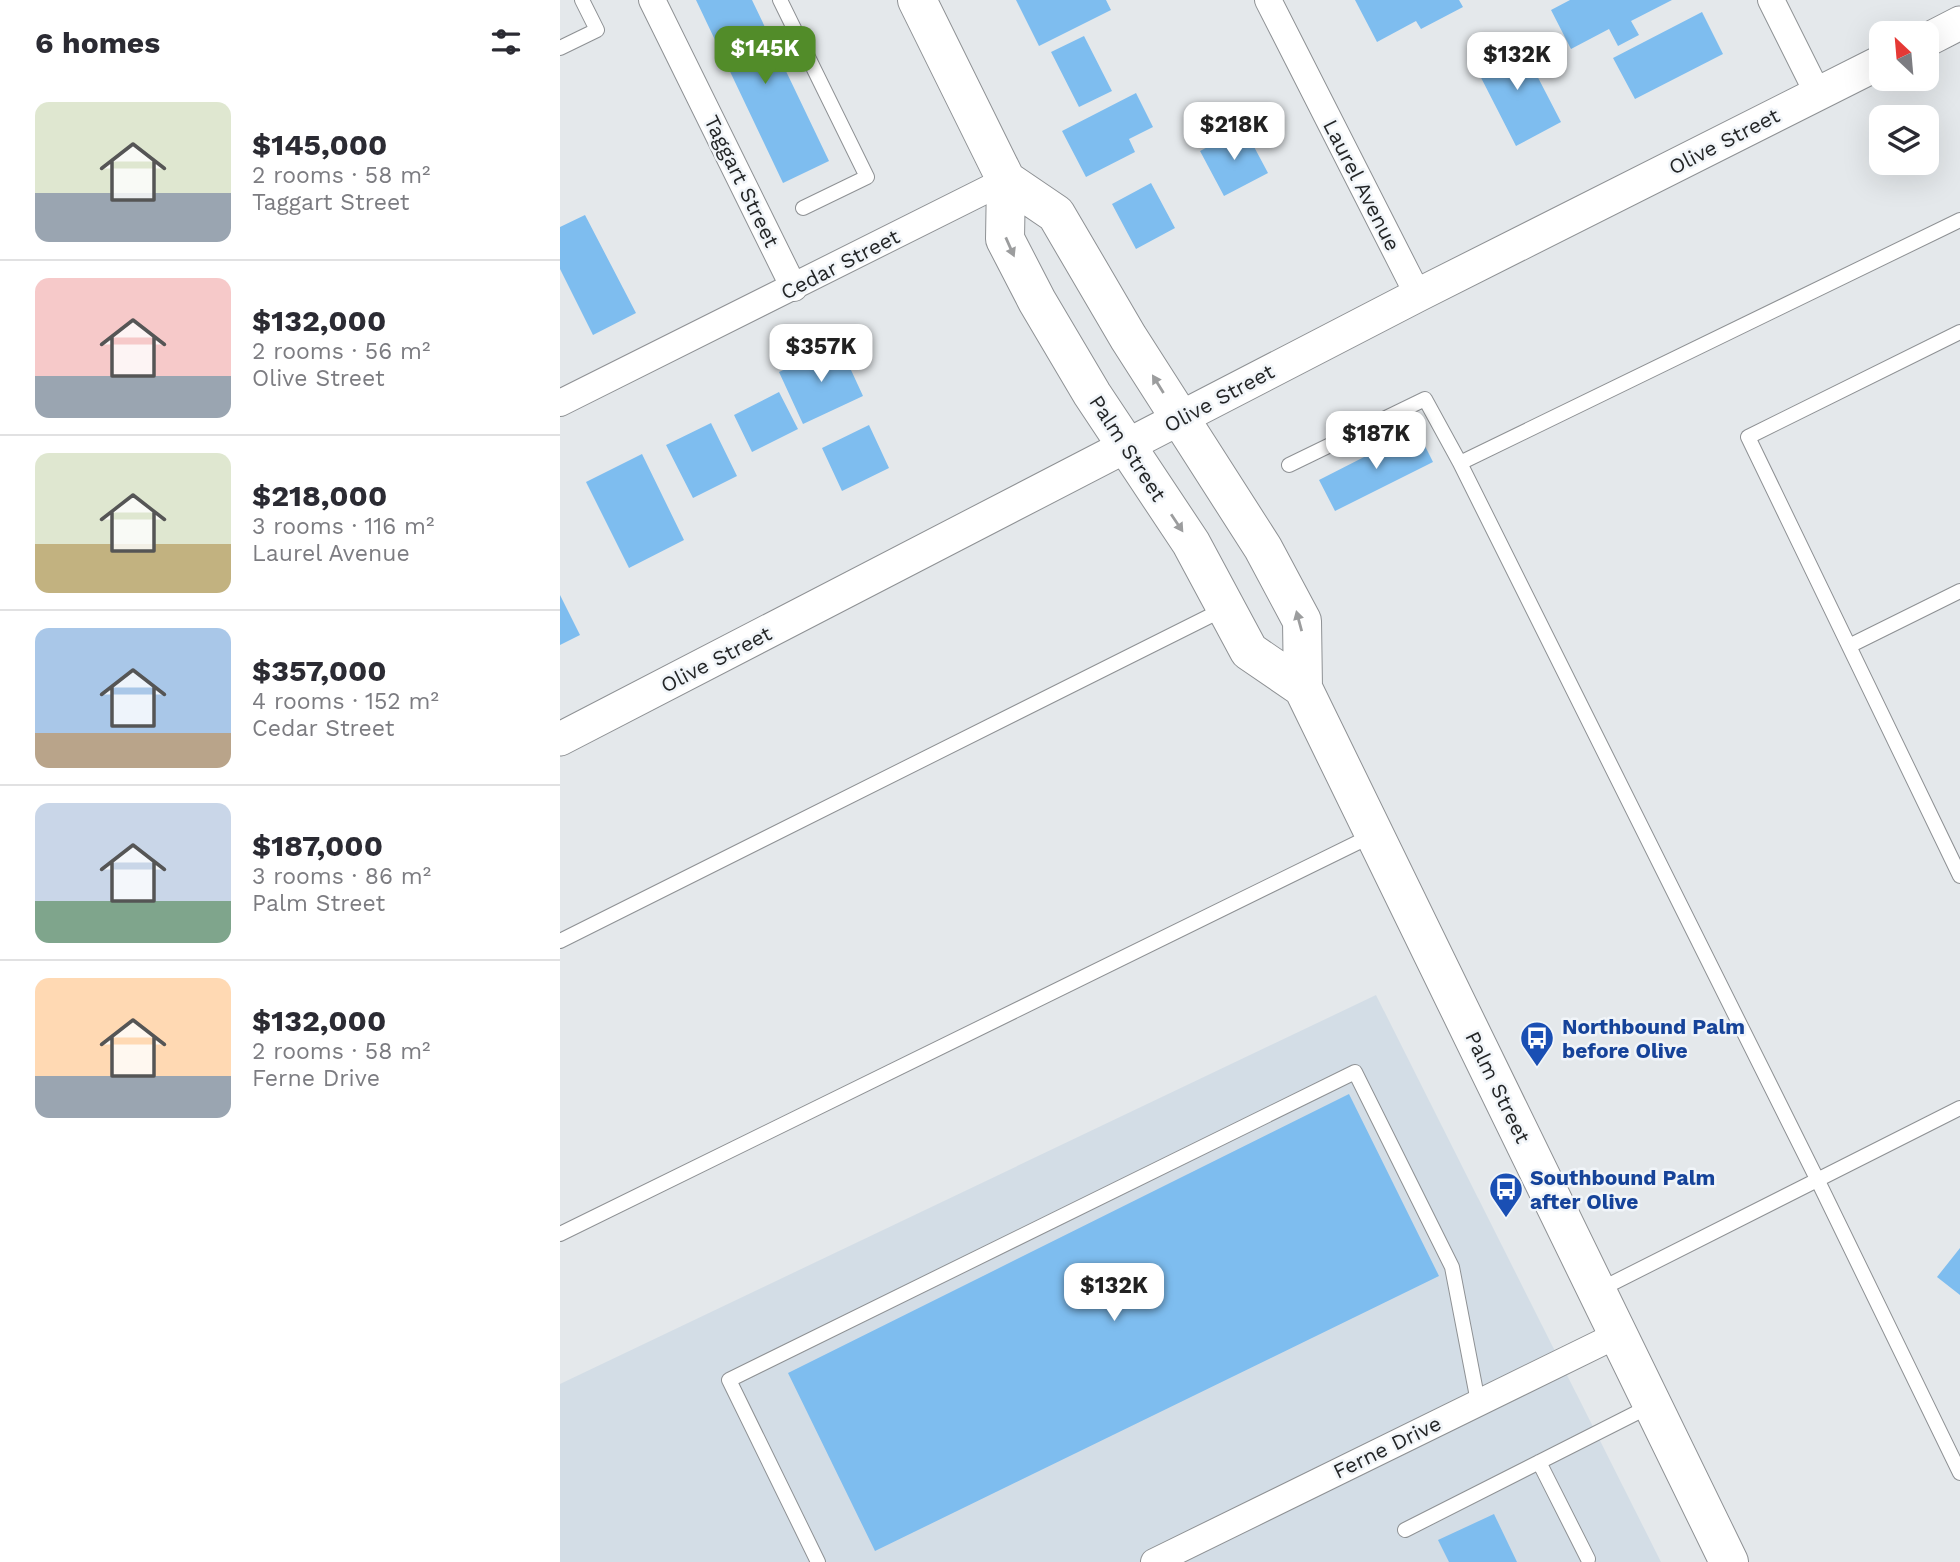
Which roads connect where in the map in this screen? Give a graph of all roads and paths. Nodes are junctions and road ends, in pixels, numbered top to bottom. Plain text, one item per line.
1 (582, 0) edge
2 (652, 0) edge
3 (780, 0) edge
4 (917, 0) edge
5 (1268, 0) edge
6 (1771, 0) edge
7 (1960, 23) edge
8 (1939, 34) edge
9 (560, 48) edge
10 (1869, 68) edge
11 (1818, 94) junction
12 (1006, 180) junction
13 (803, 208) dead end
14 (1960, 220) edge
15 (794, 288) junction
16 (1418, 295) junction
17 (1960, 332) edge
18 (560, 403) edge
19 (1180, 419) junction
20 (1126, 446) junction
21 (1460, 463) junction
22 (1289, 465) dead end
23 (1960, 591) edge
24 (1227, 608) junction
25 (1849, 646) junction
26 (1303, 688) junction
27 (560, 739) edge
28 (1374, 835) junction
29 (1954, 848) edge
30 (1960, 876) edge
31 (560, 941) edge
32 (1960, 1108) edge
33 (1818, 1181) junction
34 (560, 1234) edge
35 (1598, 1291) junction
36 (1619, 1334) junction
37 (1478, 1402) junction
38 (1654, 1404) junction
39 (1539, 1462) junction
40 (1960, 1473) edge
41 (1405, 1530) dead end
42 (1588, 1559) dead end
43 (818, 1562) edge
44 (1154, 1562) edge
45 (1729, 1562) edge

1 - 9 lane
2 - 15 street, Taggart Street
3 - 13 lane
4 - 12 main road, Palm Street
5 - 16 street, Laurel Avenue
6 - 11 street
7 - 8 street
10 - 11 street, Olive Street
11 - 16 street, Olive Street
12 - 15 street, Cedar Street
19 -> 12 main road, Palm Street
12 -> 20 main road, Palm Street
14 - 21 lane
15 - 18 street, Cedar Street
16 - 19 street, Olive Street
17 - 25 lane
19 - 20 street, Olive Street
26 -> 19 main road, Palm Street
20 -> 24 main road, Palm Street
20 - 27 street, Olive Street
21 - 22 lane
21 - 33 lane
23 - 25 lane
24 - 26 main road, Palm Street
24 - 31 lane
25 - 29 lane
26 - 28 main road, Palm Street
28 - 34 lane
28 - 35 main road, Palm Street
29 - 30 lane
32 - 33 lane
33 - 35 lane
33 - 40 lane
35 - 36 main road, Palm Street
36 - 37 street, Ferne Drive
36 - 38 main road, Palm Street
37 - 43 lane
37 - 44 street, Ferne Drive
38 - 39 lane
38 - 45 main road, Palm Street
39 - 41 lane
39 - 42 lane

